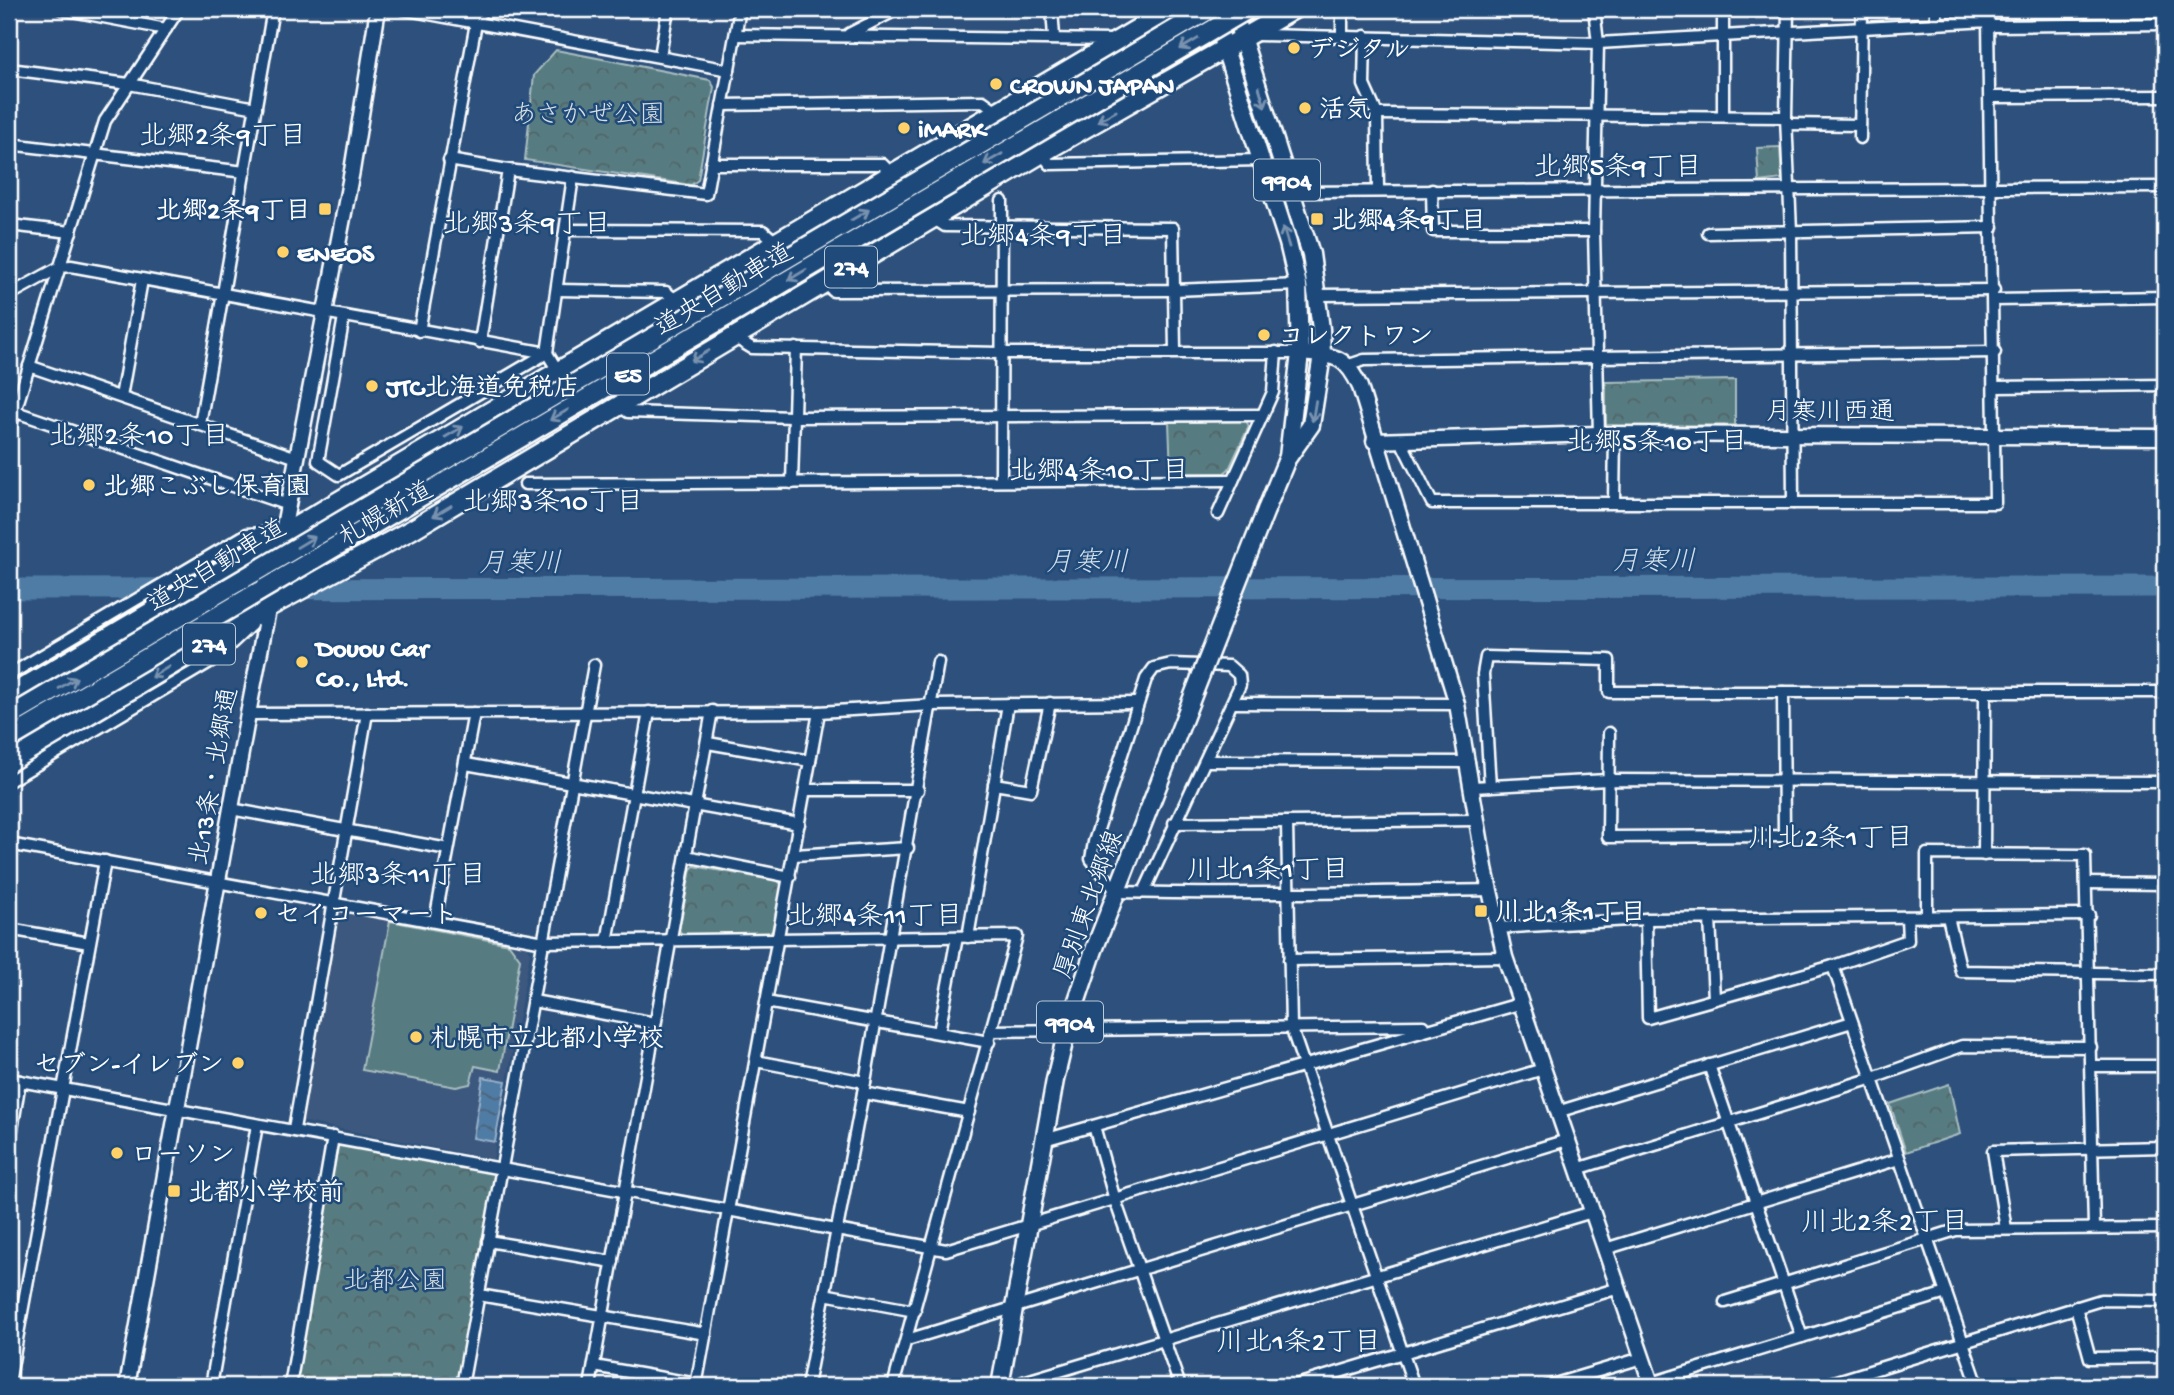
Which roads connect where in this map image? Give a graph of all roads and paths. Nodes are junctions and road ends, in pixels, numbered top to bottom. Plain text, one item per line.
1 (61, 9) edge
2 (179, 9) edge
3 (274, 9) edge
4 (377, 9) edge
5 (402, 9) edge
6 (482, 9) edge
7 (668, 9) edge
8 (740, 9) edge
9 (898, 9) edge
10 (1052, 9) edge
11 (1171, 9) edge
12 (1211, 9) edge
13 (1233, 9) edge
14 (1248, 9) edge
15 (1294, 9) edge
16 (1342, 9) edge
17 (1594, 9) edge
18 (1723, 9) edge
19 (1788, 9) edge
20 (1862, 9) edge
21 (1936, 9) edge
22 (1988, 9) edge
23 (1988, 21) junction
24 (476, 23) junction
25 (1936, 23) junction
26 (2165, 24) edge
27 (1861, 28) junction
28 (166, 29) junction
29 (1787, 32) junction
30 (1724, 34) junction
31 (736, 35) junction
32 (1342, 35) junction
33 (845, 36) junction
34 (1366, 36) junction
35 (1054, 37) junction
36 (1244, 38) junction
37 (1119, 40) junction
38 (1598, 43) junction
39 (1226, 50) junction
40 (660, 56) junction
41 (9, 69) edge
42 (729, 70) junction
43 (129, 84) junction
44 (2165, 96) edge
45 (1990, 97) junction
46 (722, 105) junction
47 (256, 108) junction
48 (997, 111) junction
49 (1377, 114) junction
50 (1597, 114) junction
51 (1723, 115) junction
52 (1786, 121) junction
53 (1860, 125) junction
54 (1860, 138) dead end
55 (9, 144) edge
56 (94, 154) junction
57 (1042, 154) junction
58 (449, 160) junction
59 (1262, 160) junction
60 (711, 164) junction
61 (508, 170) junction
62 (245, 172) junction
63 (892, 174) junction
64 (573, 177) junction
65 (2165, 187) edge
66 (1595, 189) junction
67 (1789, 189) junction
68 (1993, 189) junction
69 (1378, 190) junction
70 (1432, 190) junction
71 (1291, 192) junction
72 (1002, 201) dead end
73 (933, 218) junction
74 (9, 225) edge
75 (1002, 226) junction
76 (1993, 227) junction
77 (566, 230) junction
78 (1791, 230) junction
79 (1594, 231) junction
80 (71, 232) junction
81 (1708, 233) dead end
82 (776, 242) junction
83 (60, 267) junction
84 (142, 280) junction
85 (825, 282) junction
86 (1298, 285) junction
87 (1792, 289) junction
88 (558, 290) junction
89 (1174, 290) junction
90 (1000, 292) junction
91 (1595, 293) junction
92 (9, 295) edge
93 (222, 295) junction
94 (1317, 295) junction
95 (1994, 295) junction
96 (2165, 297) edge
97 (677, 301) junction
98 (323, 313) junction
99 (344, 317) junction
100 (419, 331) junction
101 (733, 337) junction
102 (480, 342) junction
103 (796, 348) junction
104 (1175, 351) junction
105 (1276, 352) junction
106 (1995, 352) junction
107 (547, 353) junction
108 (1000, 353) junction
109 (1300, 353) junction
110 (1792, 354) junction
111 (1322, 355) junction
112 (1598, 356) junction
113 (1349, 365) junction
114 (29, 366) junction
115 (558, 371) junction
116 (2165, 386) edge
117 (1995, 387) junction
118 (121, 397) junction
119 (618, 404) junction
120 (16, 412) junction
121 (1001, 415) junction
122 (1262, 415) junction
123 (792, 417) junction
124 (201, 424) junction
125 (9, 429) edge
126 (1599, 434) junction
127 (1793, 434) junction
128 (1615, 435) junction
129 (1996, 437) junction
130 (2165, 437) edge
131 (1374, 441) junction
132 (1401, 441) junction
133 (297, 458) junction
134 (1287, 459) junction
135 (1001, 480) junction
136 (1233, 480) junction
137 (792, 483) junction
138 (525, 484) dead end
139 (1614, 502) junction
140 (1793, 503) junction
141 (288, 505) junction
142 (1218, 514) dead end
143 (283, 531) junction
144 (269, 607) junction
145 (938, 662) dead end
146 (594, 665) dead end
147 (9, 675) edge
148 (1783, 692) junction
149 (1985, 692) junction
150 (2165, 692) edge
151 (9, 696) edge
152 (1138, 703) junction
153 (1008, 704) junction
154 (1050, 704) junction
155 (1233, 704) junction
156 (1457, 704) junction
157 (932, 705) junction
158 (712, 711) junction
159 (585, 712) junction
160 (649, 712) junction
161 (819, 712) junction
162 (367, 713) junction
163 (474, 713) junction
164 (248, 714) junction
165 (9, 717) edge
166 (1609, 733) dead end
167 (9, 740) edge
168 (708, 743) junction
169 (810, 761) junction
170 (1205, 761) junction
171 (9, 762) edge
172 (1469, 762) junction
173 (466, 764) junction
174 (1608, 780) junction
175 (9, 781) edge
176 (1784, 781) junction
177 (1983, 781) junction
178 (2165, 782) edge
179 (574, 783) junction
180 (994, 784) junction
181 (1490, 786) junction
182 (1473, 787) junction
183 (805, 790) junction
184 (918, 790) junction
185 (637, 794) junction
186 (695, 805) junction
187 (231, 809) junction
188 (1478, 820) junction
189 (1174, 823) junction
190 (1287, 823) junction
191 (799, 824) junction
192 (346, 830) junction
193 (9, 844) edge
194 (908, 848) junction
195 (448, 849) junction
196 (794, 855) junction
197 (1984, 855) junction
198 (686, 856) junction
199 (105, 861) junction
200 (790, 877) junction
201 (218, 883) junction
202 (2087, 883) junction
203 (2165, 884) edge
204 (1490, 890) junction
205 (1117, 891) junction
206 (1144, 892) junction
207 (1287, 893) junction
208 (332, 904) junction
209 (2089, 915) junction
210 (1948, 916) junction
211 (1907, 917) junction
212 (1927, 917) junction
213 (1646, 919) junction
214 (1710, 919) junction
215 (435, 921) junction
216 (1497, 928) junction
217 (9, 929) edge
218 (962, 937) junction
219 (890, 940) junction
220 (544, 942) junction
221 (607, 942) junction
222 (670, 942) junction
223 (778, 942) junction
224 (89, 943) junction
225 (1505, 957) junction
226 (1289, 960) junction
227 (1833, 966) junction
228 (2090, 974) junction
229 (2165, 974) edge
230 (1714, 998) junction
231 (533, 1001) junction
232 (766, 1002) junction
233 (1519, 1004) junction
234 (874, 1022) junction
235 (1852, 1022) junction
236 (655, 1023) junction
237 (1434, 1026) junction
238 (1291, 1027) junction
239 (1067, 1030) junction
240 (992, 1031) junction
241 (939, 1032) junction
242 (989, 1042) junction
243 (2091, 1047) junction
244 (756, 1061) junction
245 (1709, 1065) junction
246 (1302, 1066) junction
247 (2091, 1066) junction
248 (2165, 1066) edge
249 (1543, 1069) junction
250 (1872, 1078) junction
251 (9, 1079) edge
252 (20, 1081) junction
253 (866, 1082) junction
254 (62, 1089) junction
255 (863, 1093) junction
256 (177, 1110) junction
257 (969, 1112) junction
258 (1558, 1112) junction
259 (1728, 1122) junction
260 (257, 1125) junction
261 (1094, 1126) junction
262 (295, 1129) junction
263 (1326, 1135) junction
264 (333, 1137) junction
265 (1044, 1140) junction
266 (1567, 1140) junction
267 (2165, 1147) edge
268 (9, 1148) edge
269 (2093, 1148) junction
270 (1899, 1159) junction
271 (501, 1169) junction
272 (1577, 1169) junction
273 (623, 1191) junction
274 (1115, 1200) junction
275 (1754, 1203) junction
276 (1352, 1205) junction
277 (728, 1211) junction
278 (1592, 1212) junction
279 (1029, 1226) junction
280 (2094, 1227) junction
281 (2165, 1228) edge
282 (2006, 1229) junction
283 (835, 1230) junction
284 (1928, 1238) junction
285 (488, 1241) junction
286 (929, 1247) junction
287 (1605, 1249) junction
288 (613, 1262) junction
289 (1140, 1269) junction
290 (1376, 1278) junction
291 (1784, 1283) junction
292 (1619, 1288) junction
293 (1946, 1293) junction
294 (824, 1294) junction
295 (479, 1295) junction
296 (2165, 1301) edge
297 (1725, 1302) dead end
298 (2076, 1307) junction
299 (1013, 1309) junction
300 (915, 1311) junction
301 (603, 1318) junction
302 (706, 1334) junction
303 (1802, 1337) junction
304 (907, 1340) junction
305 (1164, 1342) junction
306 (1964, 1343) junction
307 (1402, 1354) junction
308 (1642, 1357) junction
309 (2165, 1357) edge
310 (594, 1366) junction
311 (1001, 1382) edge
312 (9, 1383) edge
313 (1024, 1384) edge
314 (462, 1385) edge
315 (697, 1385) edge
316 (1652, 1385) edge
317 (127, 1386) edge
318 (211, 1386) edge
319 (290, 1386) edge
320 (475, 1386) edge
321 (590, 1386) edge
322 (807, 1386) edge
323 (893, 1386) edge
324 (1180, 1386) edge
325 (1293, 1386) edge
326 (1415, 1386) edge
327 (1548, 1386) edge
328 (1821, 1386) edge
329 (1978, 1386) edge

1 - 28 street
2 - 28 street
3 - 47 street
4 - 98 street, 北13条・北郷通
5 - 24 street
6 - 24 street
7 - 40 street
8 - 31 street
9 - 33 street
10 - 35 street
11 - 37 highway, 札幌新道 / 274
12 - 39 main road, 厚別東北郷線 / 9904
165 -> 12 highway, 道央自動車道 / E5, bridge
13 - 36 main road, 厚別東北郷線 / 9904
14 -> 167 highway, 道央自動車道 / E5, bridge
15 - 36 highway, 札幌新道 / 274
16 - 32 street
17 - 38 street
18 - 30 street
19 - 29 street
20 - 27 street
21 - 25 street
22 - 23 street
23 - 25 street
23 - 26 street
23 - 45 street
24 - 40 street
24 - 58 street
25 - 27 street
27 - 29 street
27 - 53 street
28 - 43 street
29 - 30 street
29 - 52 street
30 - 38 street
30 - 51 street
31 - 33 street
31 - 42 street
32 - 34 street
32 - 36 street
33 - 35 street
34 - 38 street
34 - 49 street
35 - 37 street
36 - 39 highway, 札幌新道 / 274
36 -> 71 main road, 厚別東北郷線 / 9904
37 - 48 highway, 札幌新道 / 274
38 - 50 street
39 -> 57 highway, 札幌新道 / 274
39 - 59 main road, 厚別東北郷線 / 9904
40 - 42 street
41 - 43 street
42 - 46 street
43 - 47 street
43 - 56 street
44 - 45 street
45 - 68 street
46 - 48 street
46 - 60 street
47 - 62 street
48 - 63 highway, 札幌新道 / 274
49 - 50 street
49 - 69 street
50 - 51 street
50 - 66 street
51 - 52 street
52 - 53 street
52 - 67 street
53 - 54 street
55 - 56 street
56 - 62 street
56 - 80 street
57 - 59 street
57 - 73 highway, 札幌新道 / 274
58 - 61 street
58 - 100 street
86 -> 59 main road, 厚別東北郷線 / 9904
60 - 63 street
60 - 64 street
61 - 64 street
61 - 102 street
62 - 93 street
63 - 82 highway, 札幌新道 / 274
64 - 77 street
65 - 68 street
66 - 67 street
66 - 70 street
66 - 79 street
67 - 68 street
67 - 78 street
68 - 76 street
69 - 70 street
69 - 71 street
70 - 79 street
71 - 94 main road, 厚別東北郷線 / 9904
72 - 75 street
73 - 75 street
73 - 85 highway, 札幌新道 / 274
74 - 80 street
75 - 89 street
75 - 90 street
76 - 78 street
76 - 95 street
77 - 82 street
77 - 88 street
78 - 81 street
78 - 87 street
79 - 91 street
80 - 83 street
82 - 97 highway, 札幌新道 / 274
83 - 84 street
83 - 92 street
83 - 114 street
84 - 93 street
84 - 118 street
85 - 90 street
85 - 101 highway, 札幌新道 / 274
86 - 89 street
86 - 109 main road, 厚別東北郷線 / 9904
87 - 91 street
87 - 95 street
87 - 110 street
88 - 97 street
88 - 107 street
89 - 90 street
89 - 104 street
90 - 108 street
91 - 94 street
91 - 112 street
93 - 98 street
93 - 124 street
94 - 111 main road, 厚別東北郷線 / 9904
95 - 96 street
95 - 106 street
97 - 115 highway, 札幌新道 / 274
98 - 99 street
98 - 133 street, 北13条・北郷通
99 - 100 street
99 - 107 street
100 - 102 street
101 - 103 street
101 -> 119 highway, 札幌新道 / 274
102 - 107 street
103 - 108 street
103 - 123 street
104 - 105 street
104 - 108 street
105 - 109 street
105 - 122 street
106 - 110 street
106 - 117 street
107 - 115 street
108 - 121 street
109 - 111 street
109 - 134 main road, 厚別東北郷線 / 9904
110 - 112 street
110 - 127 street
111 - 113 street
111 -> 134 main road, 厚別東北郷線 / 9904
112 - 113 street
112 - 126 street
113 - 131 street
114 - 118 street
114 - 120 street
143 -> 115 highway, 札幌新道 / 274
116 - 117 street
117 - 129 street
118 - 124 street
119 - 123 street
119 -> 144 highway, 札幌新道 / 274
120 - 125 street
120 - 141 street
121 - 122 street
121 - 123 street
121 - 135 street
122 - 136 street
123 - 137 street
124 - 133 street
126 - 128 street, 月寒川西通
126 - 132 street, 月寒川西通
127 - 128 street, 月寒川西通
127 - 129 street, 月寒川西通
127 - 140 street
128 - 139 street
129 - 130 street, 月寒川西通
129 - 140 street
131 - 132 street, 月寒川西通
131 - 156 street
132 - 139 street
133 - 141 street, 北13条・北郷通
134 - 205 main road, 厚別東北郷線 / 9904, bridge
135 - 136 street
135 - 137 street
136 - 142 street
137 - 138 street
139 - 140 street
141 - 143 street, 北13条・北郷通
143 - 144 street, 北13条・北郷通, bridge
143 - 147 street
143 - 151 highway, 札幌新道 / 274
144 - 164 street, 北13条・北郷通
144 -> 171 highway, 札幌新道 / 274
144 - 175 street
145 - 157 street
146 - 159 street
148 - 149 street
148 - 176 street
148 - 181 street
149 - 150 street
149 - 177 street
152 - 154 street
152 - 155 street
152 - 205 street
153 - 154 street
153 - 157 street
153 - 180 street
154 - 180 street
155 - 156 street
155 - 170 street
156 - 172 street
157 - 161 street
157 - 184 street
158 - 160 street
158 - 161 street
158 - 168 street
159 - 160 street
159 - 163 street
159 - 179 street
160 - 185 street
161 - 169 street
162 - 163 street
162 - 164 street
162 - 192 street
163 - 173 street
164 - 187 street, 北13条・北郷通
166 - 174 street
168 - 169 street
168 - 186 street
169 - 183 street
170 - 172 street
170 - 189 street
172 - 182 street
173 - 179 street
173 - 195 street
174 - 176 street
174 - 176 street
174 - 181 street
176 - 177 street
177 - 178 street
177 - 197 street
179 - 185 street
179 - 220 street
180 - 218 street
181 - 182 street
182 - 188 street
183 - 184 street
183 - 191 street
184 - 194 street
185 - 186 street
185 - 221 street
186 - 191 street
186 - 198 street
187 - 192 street
187 - 201 street, 北13条・北郷通
188 - 190 street
188 - 204 street
189 - 190 street
189 - 206 street
190 - 207 street
191 - 196 street
192 - 195 street
192 - 208 street
193 - 199 street
194 - 196 street
194 - 219 street
195 - 215 street
196 - 200 street
197 - 202 street
197 - 212 street
198 - 200 street
198 - 222 street
199 - 201 street
199 - 224 street
200 - 223 street
201 - 208 street
201 - 256 street, 北13条・北郷通
202 - 203 street
202 - 209 street
204 - 207 street
204 - 216 street
205 - 206 street
205 - 239 main road, 厚別東北郷線 / 9904
206 - 207 street
207 - 226 street
208 - 215 street
208 - 262 street
209 - 210 street
209 - 228 street
210 - 212 street
210 - 228 street
211 - 212 street
211 - 214 street
211 - 227 street
213 - 214 street
213 - 216 street
213 - 230 street
214 - 230 street
215 - 220 street
216 - 225 street
217 - 224 street
218 - 219 street
218 - 240 street
218 - 241 street
219 - 223 street
219 - 234 street
220 - 221 street
220 - 231 street
221 - 222 street
222 - 223 street
222 - 236 street
223 - 232 street
224 - 254 street
225 - 226 street
225 - 233 street
226 - 238 street
227 - 230 street
227 - 235 street
228 - 229 street
228 - 243 street
231 - 236 street
231 - 271 street
232 - 234 street
232 - 244 street
233 - 237 street
233 - 249 street
234 - 241 street
234 - 253 street
235 - 245 street
235 - 250 street
236 - 273 street
237 - 238 street
237 - 246 street
238 - 239 street
238 - 246 street
239 - 240 street
239 - 265 main road, 厚別東北郷線 / 9904
240 - 242 street
241 - 242 street
242 - 257 street
243 - 247 street
243 - 250 street
244 - 253 street
244 - 277 street
245 - 258 street
245 - 259 street
246 - 261 street
246 - 263 street
247 - 248 street
247 - 269 street
249 - 258 street
249 - 263 street
250 - 259 street
250 - 270 street
251 - 252 street
252 - 254 street
252 - 268 street
253 - 255 street
254 - 256 street
254 - 312 street
255 - 257 street
255 - 283 street
256 - 260 street
256 - 317 street, 北13条・北郷通
257 - 286 street
258 - 266 street
259 - 272 street
259 - 275 street
260 - 262 street
260 - 318 street
261 - 265 street
261 - 274 street
262 - 264 street
263 - 274 street
263 - 276 street
264 - 271 street
264 - 319 street
265 - 279 main road, 厚別東北郷線 / 9904
266 - 272 street
266 - 276 street
267 - 269 street
269 - 280 street
269 - 282 street
270 - 275 street
270 - 284 street
271 - 273 street
271 - 285 street
272 - 278 street
273 - 277 street
273 - 288 street
274 - 279 street
274 - 289 street
275 - 287 street
275 - 291 street
276 - 289 street
276 - 290 street
277 - 283 street
277 - 302 street
278 - 287 street
278 - 290 street
279 - 286 street
279 - 299 main road, 厚別東北郷線 / 9904
280 - 281 street
280 - 282 street
282 - 284 street
283 - 286 street
283 - 294 street
284 - 291 street
284 - 293 street
285 - 288 street
285 - 295 street
286 - 300 street
287 - 292 street
288 - 301 street
289 - 299 street
289 - 305 street
290 - 305 street
290 - 307 street
291 - 297 street
291 - 303 street
292 - 307 street
292 - 308 street
293 - 303 street
293 - 306 street
294 - 300 street
294 - 322 street
295 - 301 street
295 - 314 street
296 - 298 street
298 - 306 street
298 - 309 street
299 - 304 street
299 - 311 main road, 厚別東北郷線 / 9904
300 - 304 street
301 - 302 street
301 - 310 street
302 - 315 street
303 - 316 street
304 - 323 street
305 - 313 street
305 - 324 street
306 - 328 street
306 - 329 street
307 - 325 street
307 - 326 street
308 - 316 street
308 - 327 street
310 - 315 street
310 - 321 street
311 - 313 street
314 - 320 street

